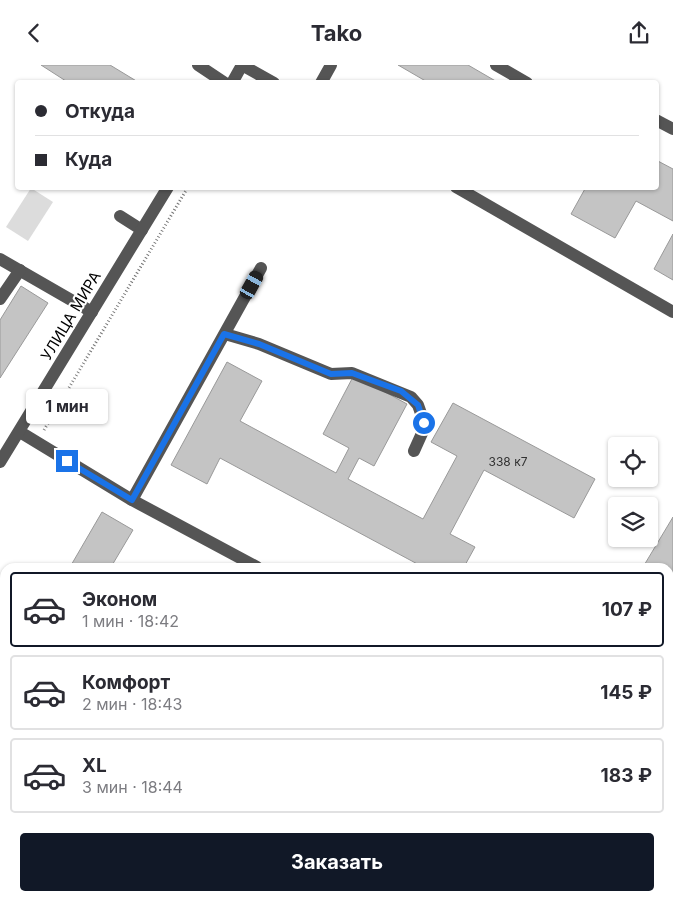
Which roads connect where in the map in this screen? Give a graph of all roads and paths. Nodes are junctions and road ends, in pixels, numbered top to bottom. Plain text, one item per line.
1 (198, 65) edge
2 (242, 65) edge
3 (331, 65) edge
4 (496, 65) edge
5 (220, 80) edge
6 (234, 80) edge
7 (269, 80) edge
8 (324, 80) edge
9 (522, 80) edge
10 (659, 122) edge
11 (673, 129) edge
12 (166, 190) edge
13 (186, 190) edge
14 (461, 190) edge
15 (120, 217) dead end
16 (142, 230) junction
17 (0, 259) edge
18 (261, 268) dead end
19 (20, 270) junction
20 (0, 299) edge
21 (92, 312) junction
22 (673, 313) edge
23 (224, 334) junction
24 (20, 432) junction
25 (37, 442) junction
26 (414, 451) dead end
27 (0, 462) edge
28 (132, 500) junction
29 (250, 563) edge

1 - 5 street
2 - 6 street
2 - 7 street
3 - 8 street
4 - 9 street
10 - 11 street
12 - 16 street, УЛИЦА МИРА
13 - 25 path
14 - 22 street
15 - 16 street
16 - 21 street, УЛИЦА МИРА
17 - 19 street
18 - 23 street
19 - 20 street
19 - 21 street
21 - 24 street, УЛИЦА МИРА
23 - 26 street
23 - 28 street
24 - 25 street
24 - 27 street, УЛИЦА МИРА
25 - 28 street
28 - 29 street

